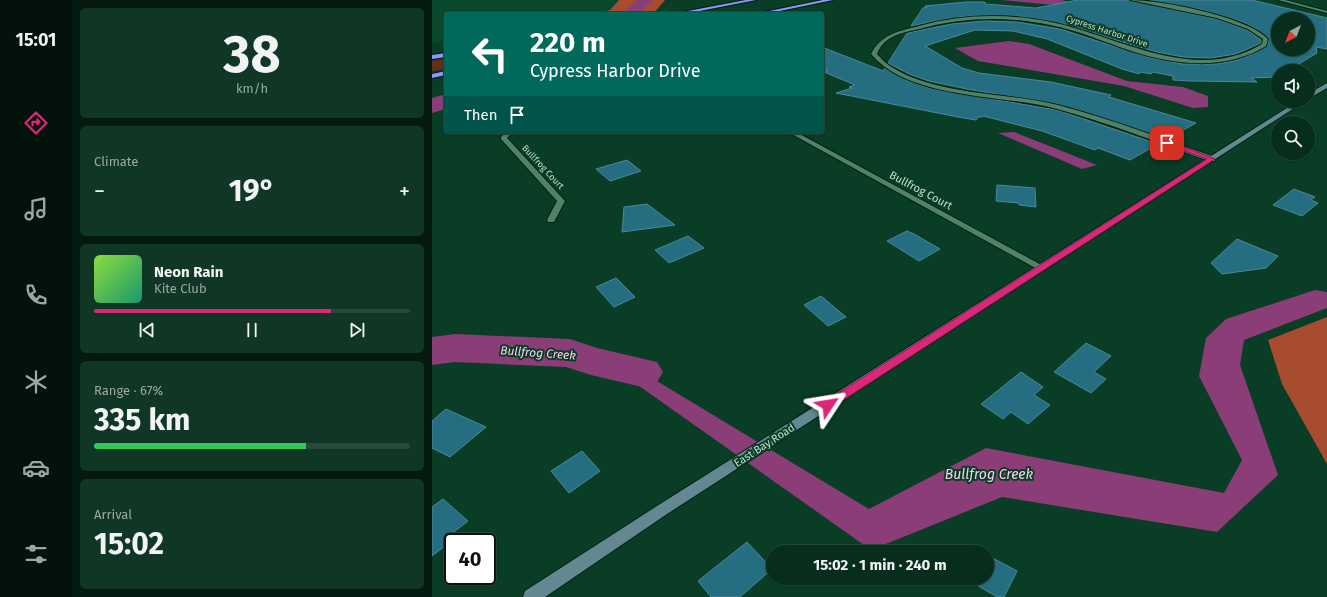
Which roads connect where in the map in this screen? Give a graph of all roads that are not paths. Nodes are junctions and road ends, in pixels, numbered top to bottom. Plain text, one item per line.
1 (754, 0) edge
2 (831, 0) edge
3 (1132, 0) edge
4 (1280, 0) edge
5 (688, 12) edge
6 (768, 12) edge
7 (1327, 12) edge
8 (444, 55) edge
9 (432, 57) edge
10 (444, 73) edge
11 (432, 76) edge
12 (1327, 85) edge
13 (1315, 93) edge
14 (1291, 108) edge
15 (508, 134) edge
16 (795, 134) edge
17 (1212, 159) junction
18 (551, 220) dead end
19 (1042, 268) junction
20 (532, 597) edge

1 - 5 highway
2 - 6 highway
3 - 17 street, Cypress Harbor Drive
4 - 7 street
8 - 9 highway
10 - 11 highway
12 - 13 street
14 - 17 street, East Bay Road
15 - 18 street, Bullfrog Court
16 - 19 street, Bullfrog Court
17 - 19 street, East Bay Road
19 - 20 street, East Bay Road

